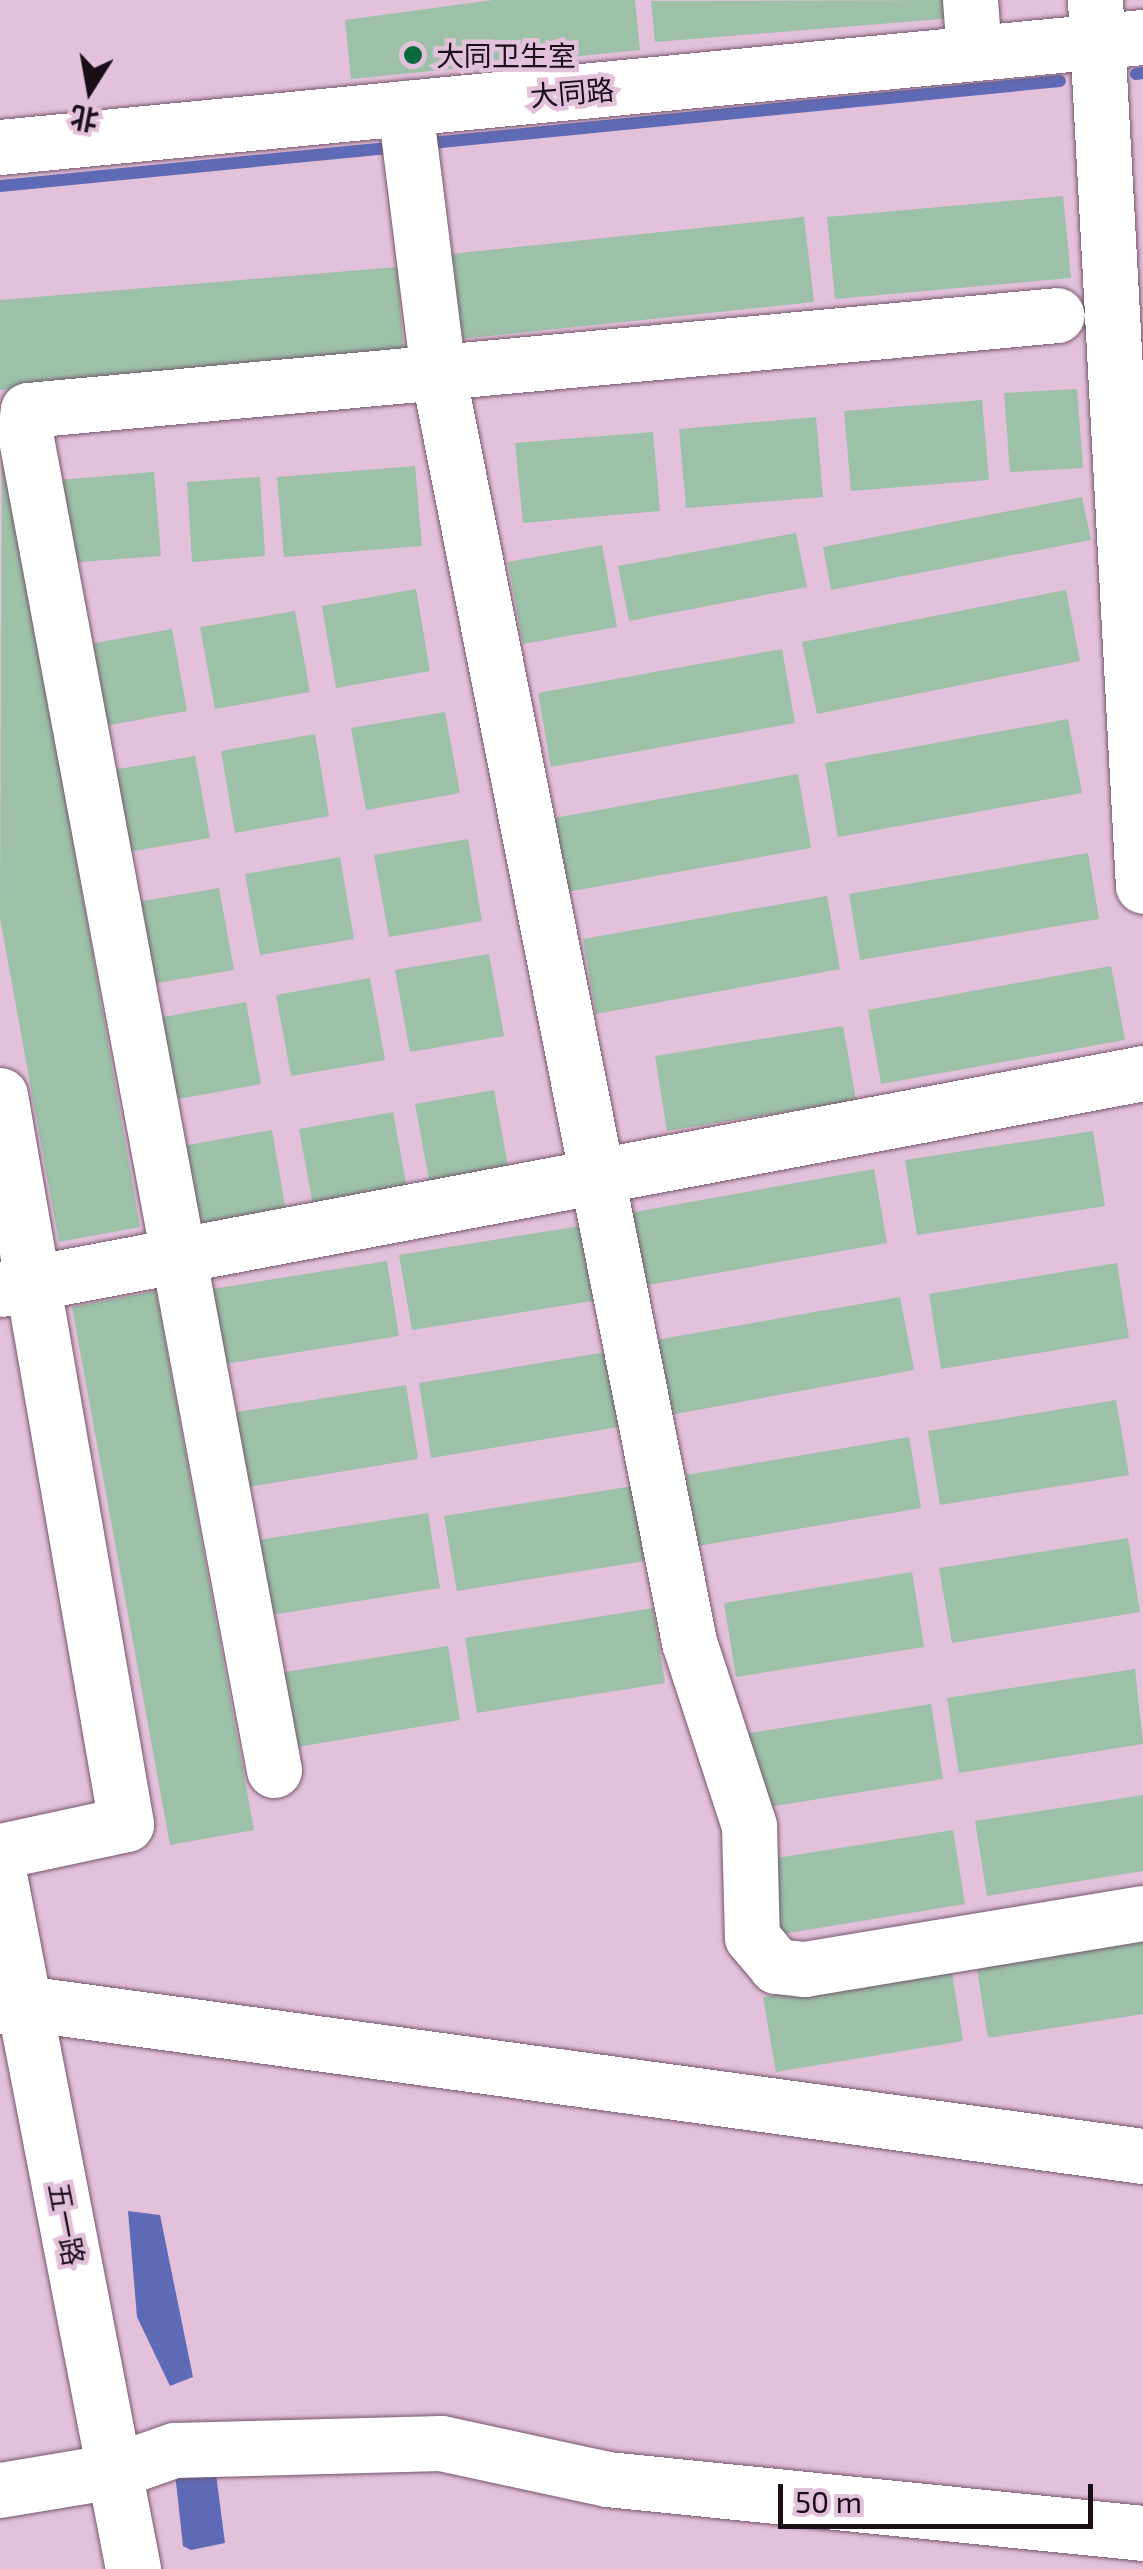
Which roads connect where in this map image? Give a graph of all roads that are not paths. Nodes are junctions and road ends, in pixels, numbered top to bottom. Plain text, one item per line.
1 (970, 0) edge
2 (1111, 26) edge
3 (974, 54) junction
4 (408, 133) junction
5 (0, 146) edge
6 (1057, 316) dead end
7 (438, 373) junction
8 (1138, 704) edge
9 (1143, 886) edge
10 (1143, 1074) edge
11 (0, 1094) edge
12 (597, 1176) junction
13 (178, 1256) junction
14 (16, 1286) edge
15 (274, 1770) dead end
16 (0, 1851) edge
17 (0, 1880) edge
18 (1143, 1913) edge
19 (12, 2004) edge
20 (1143, 2156) edge
21 (114, 2471) junction
22 (0, 2490) edge
23 (1143, 2533) edge
24 (133, 2569) edge

1 - 3 street
2 - 3 street, 大同路
2 - 8 street
3 - 4 street, 大同路
4 - 5 street, 大同路
4 - 7 street
6 - 7 street
7 - 12 street
7 - 13 street
8 - 9 street
10 - 12 street
11 - 14 street
12 - 13 street
12 - 18 street
13 - 14 street
13 - 15 street
14 - 16 street
17 - 19 street, 五一路
19 - 20 street
19 - 21 street, 五一路
21 - 22 street
21 - 23 street
21 - 24 street, 五一路

